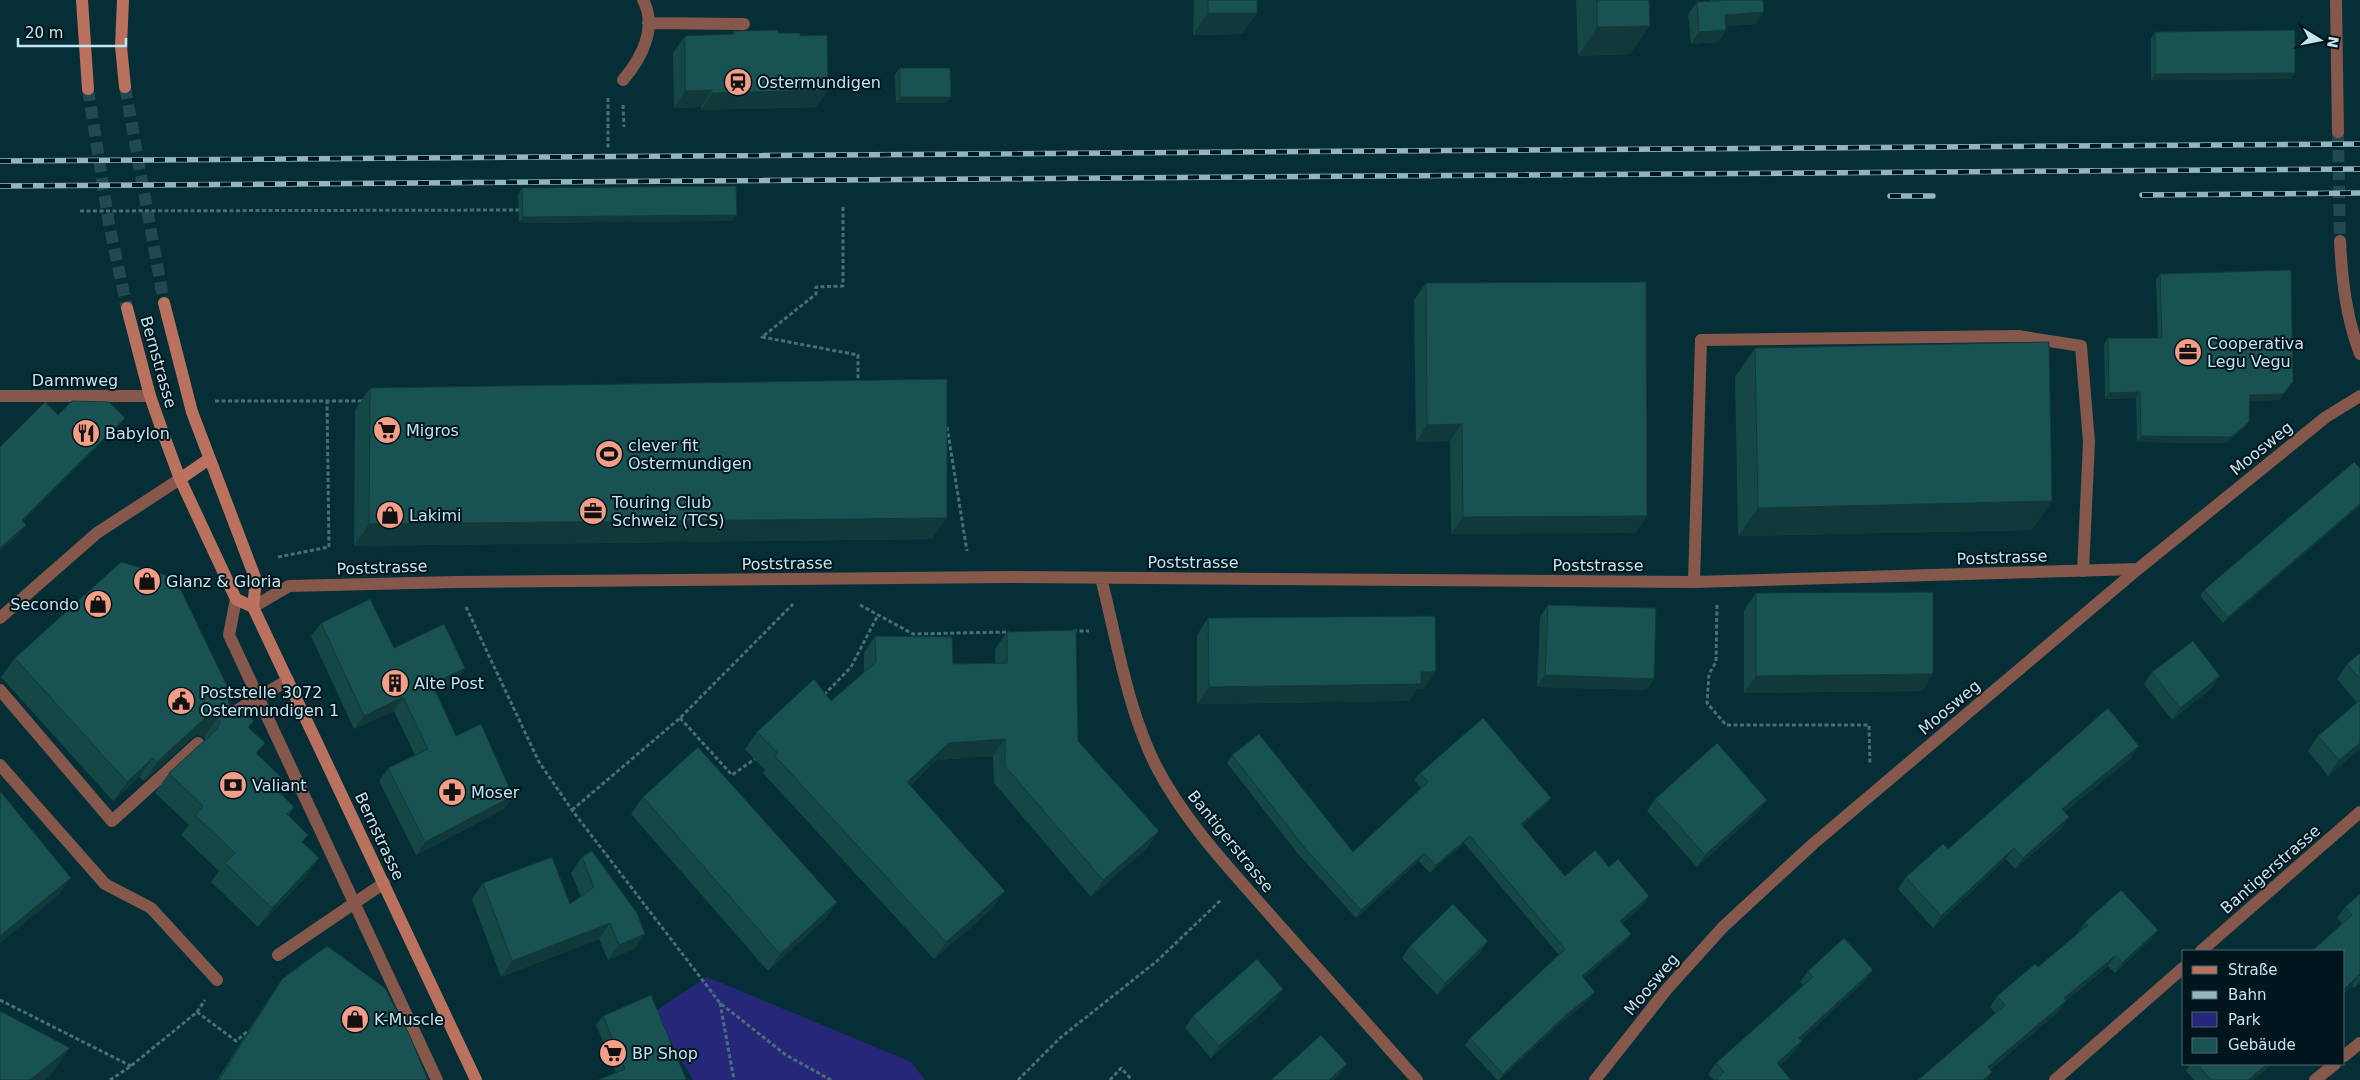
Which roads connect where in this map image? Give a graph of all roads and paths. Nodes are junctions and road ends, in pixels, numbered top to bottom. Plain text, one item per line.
1 (82, 0) edge
2 (123, 0) edge
3 (643, 0) edge
4 (2336, 0) edge
5 (648, 23) junction
6 (744, 24) dead end
7 (623, 80) joint
8 (125, 87) tunnel mouth
9 (88, 89) tunnel mouth
10 (623, 104) dead end
11 (624, 127) dead end
12 (2338, 132) tunnel mouth
13 (608, 149) dead end
14 (843, 207) dead end
15 (527, 210) edge
16 (80, 211) dead end
17 (2340, 241) tunnel mouth
18 (164, 302) tunnel mouth
19 (127, 308) tunnel mouth
20 (2360, 354) edge
21 (858, 387) edge
22 (0, 396) edge
23 (150, 396) junction
24 (2360, 396) edge
25 (189, 401) junction
26 (327, 401) junction
27 (367, 401) dead end
28 (946, 422) edge
29 (208, 459) junction
30 (180, 479) junction
31 (278, 557) dead end
32 (2138, 569) junction
33 (2083, 571) junction
34 (971, 577) junction
35 (1101, 578) junction
36 (817, 579) junction
37 (1717, 581) junction
38 (455, 582) junction
39 (1694, 582) junction
40 (236, 600) junction
41 (853, 601) dead end
42 (253, 607) junction
43 (878, 615) junction
44 (0, 618) edge
45 (1114, 630) junction
46 (1066, 631) edge
47 (1018, 632) edge
48 (288, 680) junction
49 (0, 690) edge
50 (259, 697) junction
51 (818, 701) edge
52 (680, 718) junction
53 (222, 720) edge
54 (198, 743) edge
55 (755, 759) dead end
56 (0, 764) edge
57 (1870, 794) junction
58 (572, 810) junction
59 (2360, 812) edge
60 (384, 882) junction
61 (1241, 882) junction
62 (354, 903) junction
63 (2202, 950) edge
64 (278, 955) dead end
65 (2182, 969) edge
66 (217, 980) dead end
67 (0, 1000) edge
68 (720, 1003) junction
69 (247, 1032) edge
70 (2360, 1043) edge
71 (2345, 1055) edge
72 (2333, 1065) edge
73 (131, 1066) junction
74 (110, 1080) edge
75 (437, 1080) edge
76 (476, 1080) edge
77 (734, 1080) edge
78 (831, 1080) edge
79 (1018, 1080) edge
80 (1110, 1080) edge
81 (1132, 1080) edge
82 (1417, 1080) edge
83 (1595, 1080) edge
84 (2055, 1080) edge
85 (2315, 1080) edge

1 - 9 main road
2 - 8 main road
3 - 5 street
4 - 12 street
5 - 6 street
5 - 7 street
7 - 13 path
10 - 11 path
14 - 21 path
15 - 16 path
17 - 20 street
18 - 25 main road, Bernstrasse
19 - 23 main road, Bernstrasse
22 - 23 street, Dammweg
23 - 30 main road, Bernstrasse
24 - 32 street, Moosweg
25 - 26 path
25 - 29 main road, Bernstrasse
26 - 27 path
26 - 31 path
28 - 34 path
29 - 30 main road
29 - 42 main road, Bernstrasse
30 - 40 main road, Bernstrasse
30 - 44 street
32 - 33 street, Poststrasse
32 - 57 street, Moosweg
33 - 37 street, Poststrasse
33 - 39 street
34 - 35 street, Poststrasse
34 - 36 street, Poststrasse
35 - 39 street, Poststrasse
35 - 45 street, Bantigerstrasse
36 - 38 street, Poststrasse
36 - 52 path
37 - 39 street, Poststrasse
37 - 57 path
38 - 42 street, Poststrasse
38 - 58 path
40 - 42 main road
40 - 50 street
41 - 43 path
42 - 48 main road, Bernstrasse
43 - 47 path
43 - 51 path
45 - 46 path
45 - 61 street, Bantigerstrasse
48 - 50 street
48 - 60 main road, Bernstrasse
49 - 54 street
50 - 53 street
50 - 62 street
52 - 55 path
52 - 58 path
56 - 66 street
57 - 83 street, Moosweg
58 - 68 path
59 - 63 street, Bantigerstrasse
60 - 62 street
60 - 76 main road, Bernstrasse
61 - 79 path
61 - 82 street, Bantigerstrasse
62 - 64 street
62 - 75 street
65 - 84 street
67 - 73 path
68 - 77 path
68 - 78 path
69 - 73 path
70 - 71 street
72 - 85 street
73 - 74 path
80 - 81 path

